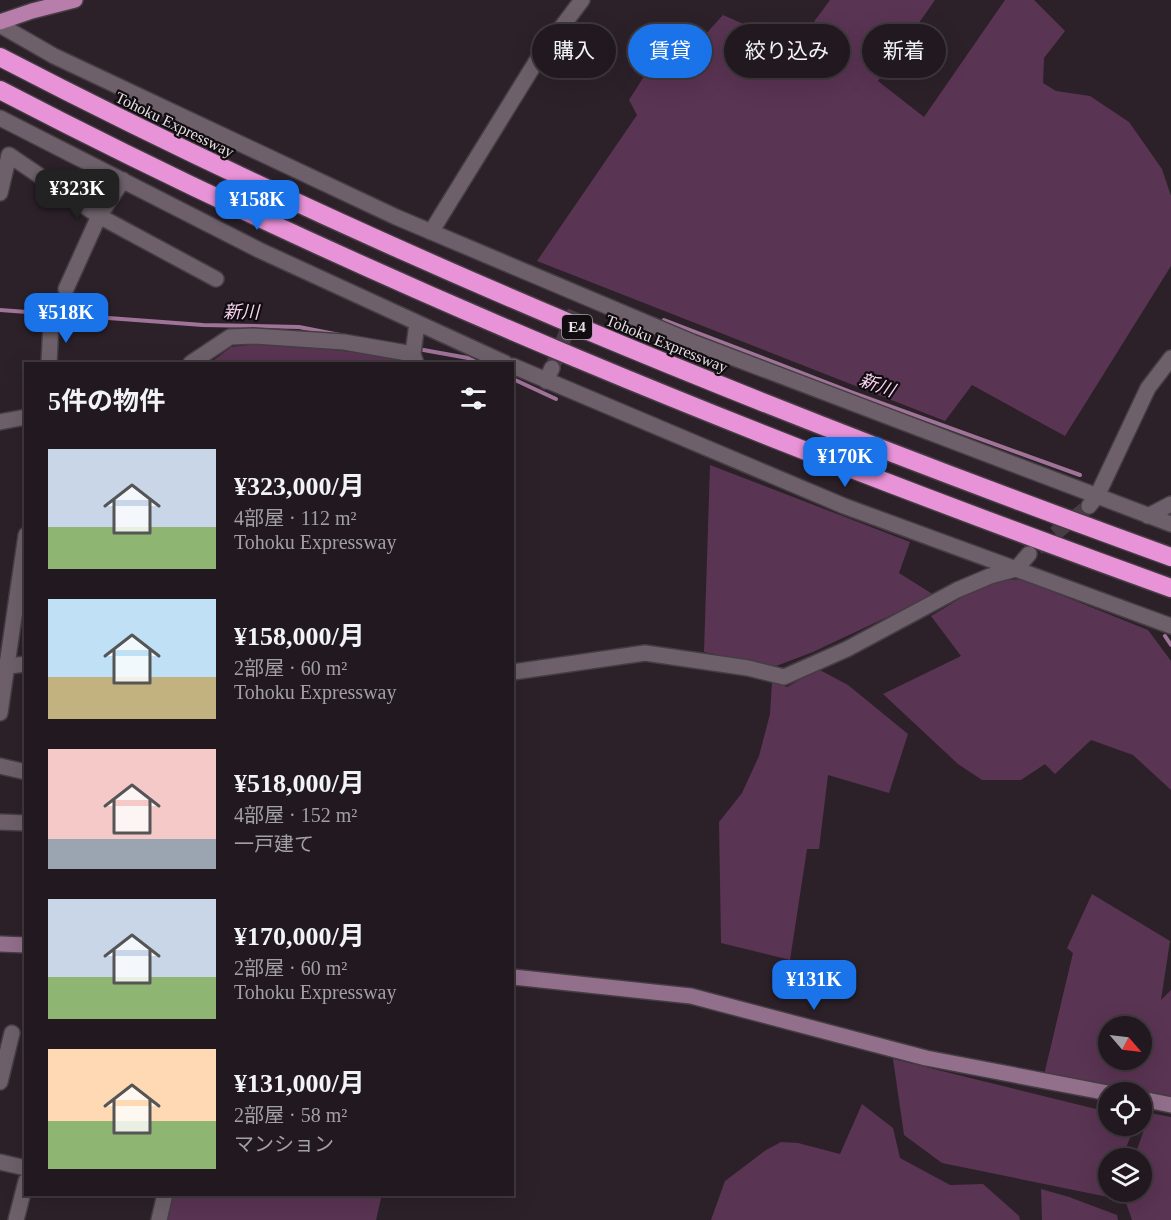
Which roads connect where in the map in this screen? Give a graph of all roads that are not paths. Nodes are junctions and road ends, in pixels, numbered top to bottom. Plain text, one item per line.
1 (75, 0) edge
2 (582, 0) edge
3 (0, 24) edge
4 (0, 57) edge
5 (0, 90) edge
6 (0, 118) edge
7 (123, 180) junction
8 (0, 193) edge
9 (99, 216) junction
10 (431, 231) junction
11 (216, 279) dead end
12 (66, 289) dead end
13 (51, 324) dead end
14 (416, 330) junction
15 (1171, 358) edge
16 (415, 359) edge
17 (49, 362) edge
18 (193, 362) edge
19 (503, 362) edge
20 (514, 366) edge
21 (24, 417) edge
22 (0, 422) edge
23 (1093, 501) junction
24 (1171, 504) edge
25 (1149, 516) junction
26 (1171, 524) edge
27 (1029, 554) tunnel mouth
28 (1171, 557) edge
29 (1016, 569) junction
30 (23, 578) edge
31 (1171, 588) edge
32 (1171, 626) edge
33 (24, 664) edge
34 (3, 667) edge
35 (514, 672) edge
36 (0, 712) edge
37 (0, 766) edge
38 (24, 772) edge
39 (0, 822) edge
40 (24, 823) edge
41 (0, 944) edge
42 (24, 945) edge
43 (514, 977) edge
44 (12, 1033) dead end
45 (0, 1082) edge
46 (1098, 1091) edge
47 (1152, 1101) edge
48 (1171, 1105) edge
49 (0, 1162) edge
50 (24, 1168) edge
51 (24, 1189) edge
52 (165, 1196) edge
53 (16, 1220) edge
54 (159, 1220) edge

1 - 3 main road
2 - 10 street
3 - 10 street
4 - 28 highway, Tohoku Expressway / E4
5 - 31 highway, E4
6 - 7 street
7 - 9 street
7 - 14 street
8 - 9 street
9 - 11 street
9 - 12 street
10 - 23 street
13 - 17 street
14 - 16 street
14 - 19 street
15 - 23 street
16 - 18 street
20 - 29 street
21 - 22 street
23 - 25 street
24 - 25 street
25 - 26 street
27 - 29 street
29 - 32 street
29 - 35 street
30 - 34 street
33 - 34 street
34 - 36 street
37 - 38 street
39 - 40 street
41 - 42 street
43 - 46 street
44 - 45 street
47 - 48 street
49 - 50 street
51 - 53 street
52 - 54 street

